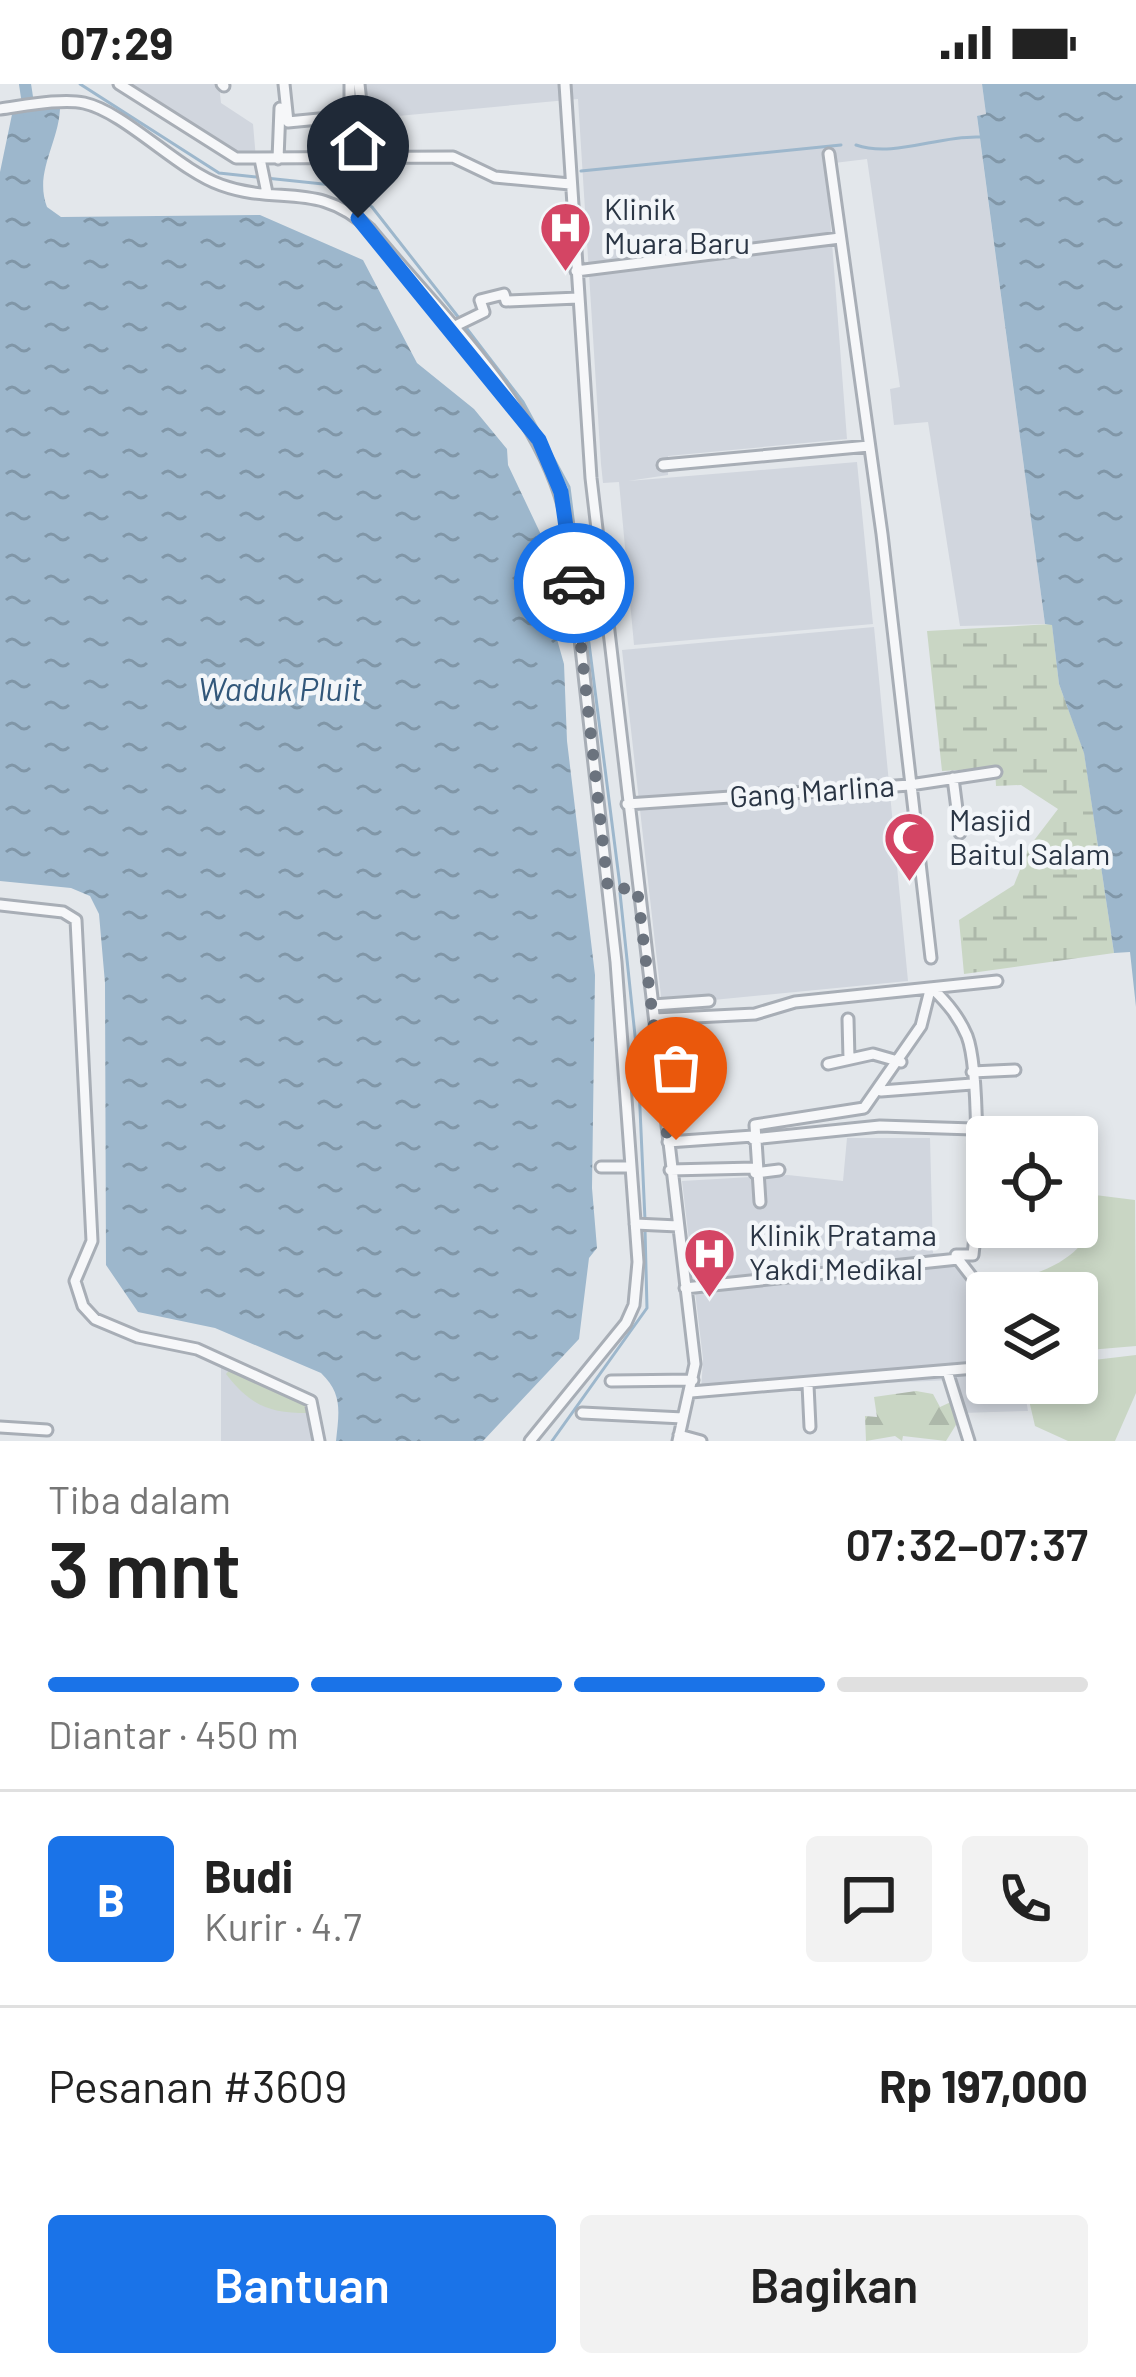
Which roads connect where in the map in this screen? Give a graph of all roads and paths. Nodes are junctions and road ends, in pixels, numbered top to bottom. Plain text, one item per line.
1 (118, 84) edge
2 (350, 84) edge
3 (359, 84) edge
4 (565, 84) edge
5 (285, 89) edge
6 (3, 108) edge
7 (318, 121) junction
8 (325, 154) junction
9 (830, 154) dead end
10 (278, 159) junction
11 (261, 163) junction
12 (570, 184) junction
13 (266, 189) junction
14 (840, 238) junction
15 (576, 271) junction
16 (578, 298) junction
17 (451, 328) junction
18 (869, 446) junction
19 (663, 465) dead end
20 (996, 772) dead end
21 (952, 778) junction
22 (910, 785) junction
23 (627, 804) junction
24 (960, 833) dead end
25 (637, 888) junction
26 (608, 889) junction
27 (0, 905) edge
28 (931, 958) dead end
29 (997, 981) dead end
30 (932, 990) junction
31 (709, 1001) dead end
32 (653, 1005) junction
33 (655, 1019) junction
34 (848, 1019) dead end
35 (849, 1059) junction
36 (901, 1062) junction
37 (828, 1064) dead end
38 (1015, 1070) dead end
39 (972, 1078) junction
40 (880, 1091) junction
41 (973, 1116) edge
42 (966, 1130) edge
43 (753, 1137) junction
44 (668, 1142) junction
45 (601, 1167) dead end
46 (630, 1167) junction
47 (670, 1170) junction
48 (755, 1170) junction
49 (779, 1170) dead end
50 (760, 1202) dead end
51 (634, 1224) junction
52 (678, 1226) junction
53 (973, 1248) edge
54 (946, 1261) junction
55 (968, 1272) edge
56 (685, 1288) junction
57 (966, 1370) edge
58 (947, 1372) junction
59 (611, 1381) dead end
60 (808, 1385) junction
61 (692, 1386) junction
62 (582, 1413) dead end
63 (683, 1418) junction
64 (0, 1427) edge
65 (810, 1427) dead end
66 (49, 1437) edge
67 (678, 1438) edge
68 (319, 1441) edge
69 (530, 1441) edge
70 (701, 1441) edge
71 (969, 1441) edge

1 - 11 street
2 - 7 street
3 - 8 street
4 - 12 street
5 - 7 street
5 - 10 street
6 - 13 street
7 - 8 street
8 - 10 street
8 - 12 street
9 - 14 street
10 - 11 street
11 - 13 street
12 - 15 street
13 - 17 street
14 - 15 street
14 - 18 street
15 - 16 street
16 - 17 street
16 - 23 street
17 - 26 street
18 - 19 street
18 - 22 street
20 - 21 street, Gang Marlina
21 - 22 street, Gang Marlina
21 - 24 street
22 - 23 street, Gang Marlina
22 - 28 street
23 - 25 street
25 - 26 street
25 - 32 street
26 - 46 street
27 - 68 street
29 - 30 street
30 - 33 street
30 - 36 street
30 - 39 street
31 - 32 street
32 - 33 street
33 - 44 street
34 - 35 street
35 - 36 street
35 - 37 street
36 - 40 street
38 - 39 street
39 - 40 street
39 - 41 street
40 - 43 street
42 - 43 street
43 - 44 street
43 - 48 street
44 - 47 street
45 - 46 street
46 - 51 street
47 - 48 street
47 - 52 street
48 - 49 street
48 - 50 street
51 - 52 street
51 - 69 street
52 - 56 street
53 - 54 street
54 - 55 street
54 - 56 street
56 - 61 street
57 - 58 street
58 - 60 street
58 - 71 street
59 - 61 street
60 - 61 street
60 - 65 street
61 - 63 street
62 - 63 street
63 - 67 street
64 - 66 street
67 - 70 street

